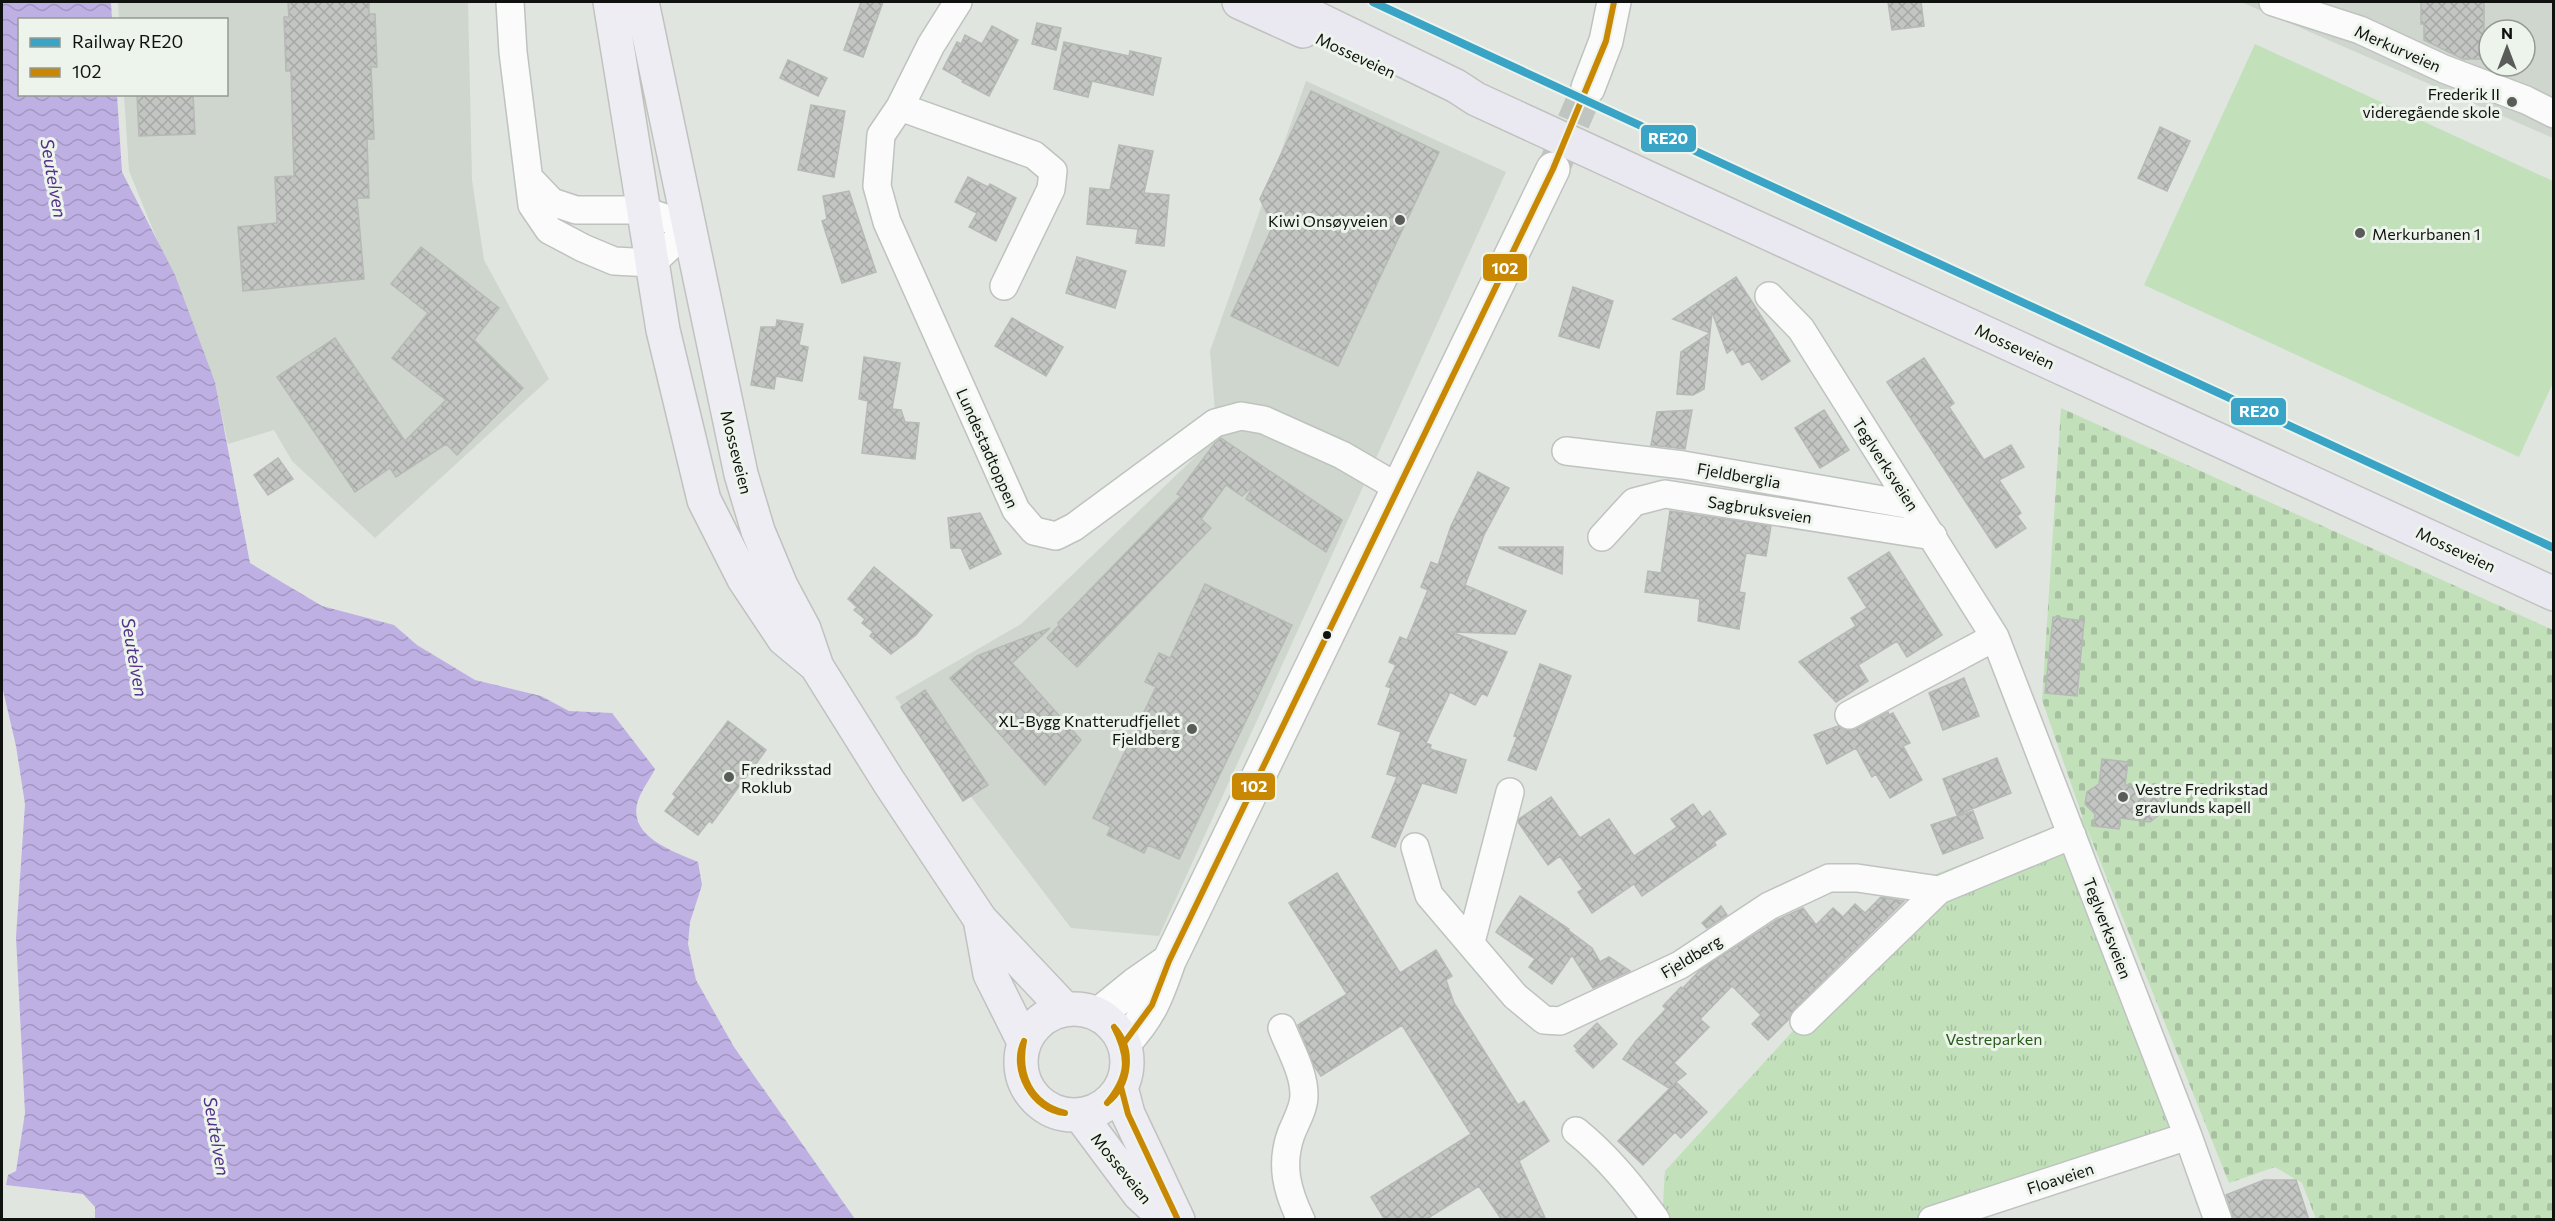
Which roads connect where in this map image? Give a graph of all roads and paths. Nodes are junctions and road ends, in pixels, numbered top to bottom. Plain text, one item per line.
1 (510, 2) edge
2 (610, 2) edge
3 (642, 2) edge
4 (958, 2) edge
5 (1239, 2) edge
6 (1283, 2) edge
7 (1614, 2) edge
8 (2273, 2) edge
9 (1587, 88) tunnel mouth
10 (1476, 99) junction
11 (900, 107) junction
12 (2553, 114) edge
13 (1553, 169) tunnel mouth
14 (530, 179) junction
15 (642, 210) junction
16 (691, 227) junction
17 (652, 263) junction
18 (1004, 286) dead end
19 (1770, 296) dead end
20 (1566, 451) dead end
21 (1398, 487) junction
22 (1911, 505) junction
23 (1933, 536) junction
24 (1602, 537) dead end
25 (2553, 594) edge
26 (1995, 637) junction
27 (817, 667) junction
28 (1849, 715) dead end
29 (1510, 792) dead end
30 (2072, 835) junction
31 (1415, 847) dead end
32 (1939, 890) junction
33 (980, 919) junction
34 (1471, 942) junction
35 (1169, 961) junction
36 (1065, 1009) junction
37 (1099, 1014) junction
38 (1804, 1022) dead end
39 (1282, 1028) dead end
40 (1024, 1042) junction
41 (1124, 1043) junction
42 (1121, 1087) junction
43 (1080, 1115) junction
44 (1576, 1131) dead end
45 (2188, 1136) junction
46 (1167, 1220) edge
47 (1178, 1220) edge
48 (1301, 1220) edge
49 (1656, 1220) edge
50 (1932, 1220) edge
51 (2218, 1220) edge

1 - 14 street
2 - 15 main road, Mosseveien
3 - 16 main road, Mosseveien
4 - 11 street, Lundestadtoppen
5 - 10 highway, Mosseveien
6 - 10 highway, Mosseveien
7 - 9 street
8 - 12 street, Merkurveien
10 - 25 highway, Mosseveien
11 - 18 street
11 - 21 street, Lundestadtoppen
13 - 21 street
14 - 15 street
14 - 17 street
15 - 16 street
15 - 17 main road, Mosseveien
16 - 17 street
16 - 27 main road, Mosseveien
17 - 27 main road, Mosseveien
19 - 22 street, Teglverksveien
20 - 22 street, Fjeldberglia
21 - 35 street
22 - 23 street, Teglverksveien
23 - 24 street, Sagbruksveien
23 - 26 street, Teglverksveien
26 - 28 street
26 - 30 street, Teglverksveien
27 - 33 main road, Mosseveien
29 - 34 street
30 - 32 street
30 - 45 street, Teglverksveien
31 - 34 street, Fjeldberg
32 - 34 street, Fjeldberg
32 - 38 street
33 - 36 main road, Mosseveien
33 - 40 main road, Mosseveien
35 - 37 street
35 - 41 street
36 - 37 main road
36 - 40 main road
37 - 41 main road
39 - 48 street
40 - 43 main road
41 - 42 main road
42 - 43 main road
42 - 47 main road, Mosseveien
43 - 46 main road, Mosseveien
44 - 49 street
45 - 50 street, Floaveien
45 - 51 street, Teglverksveien

